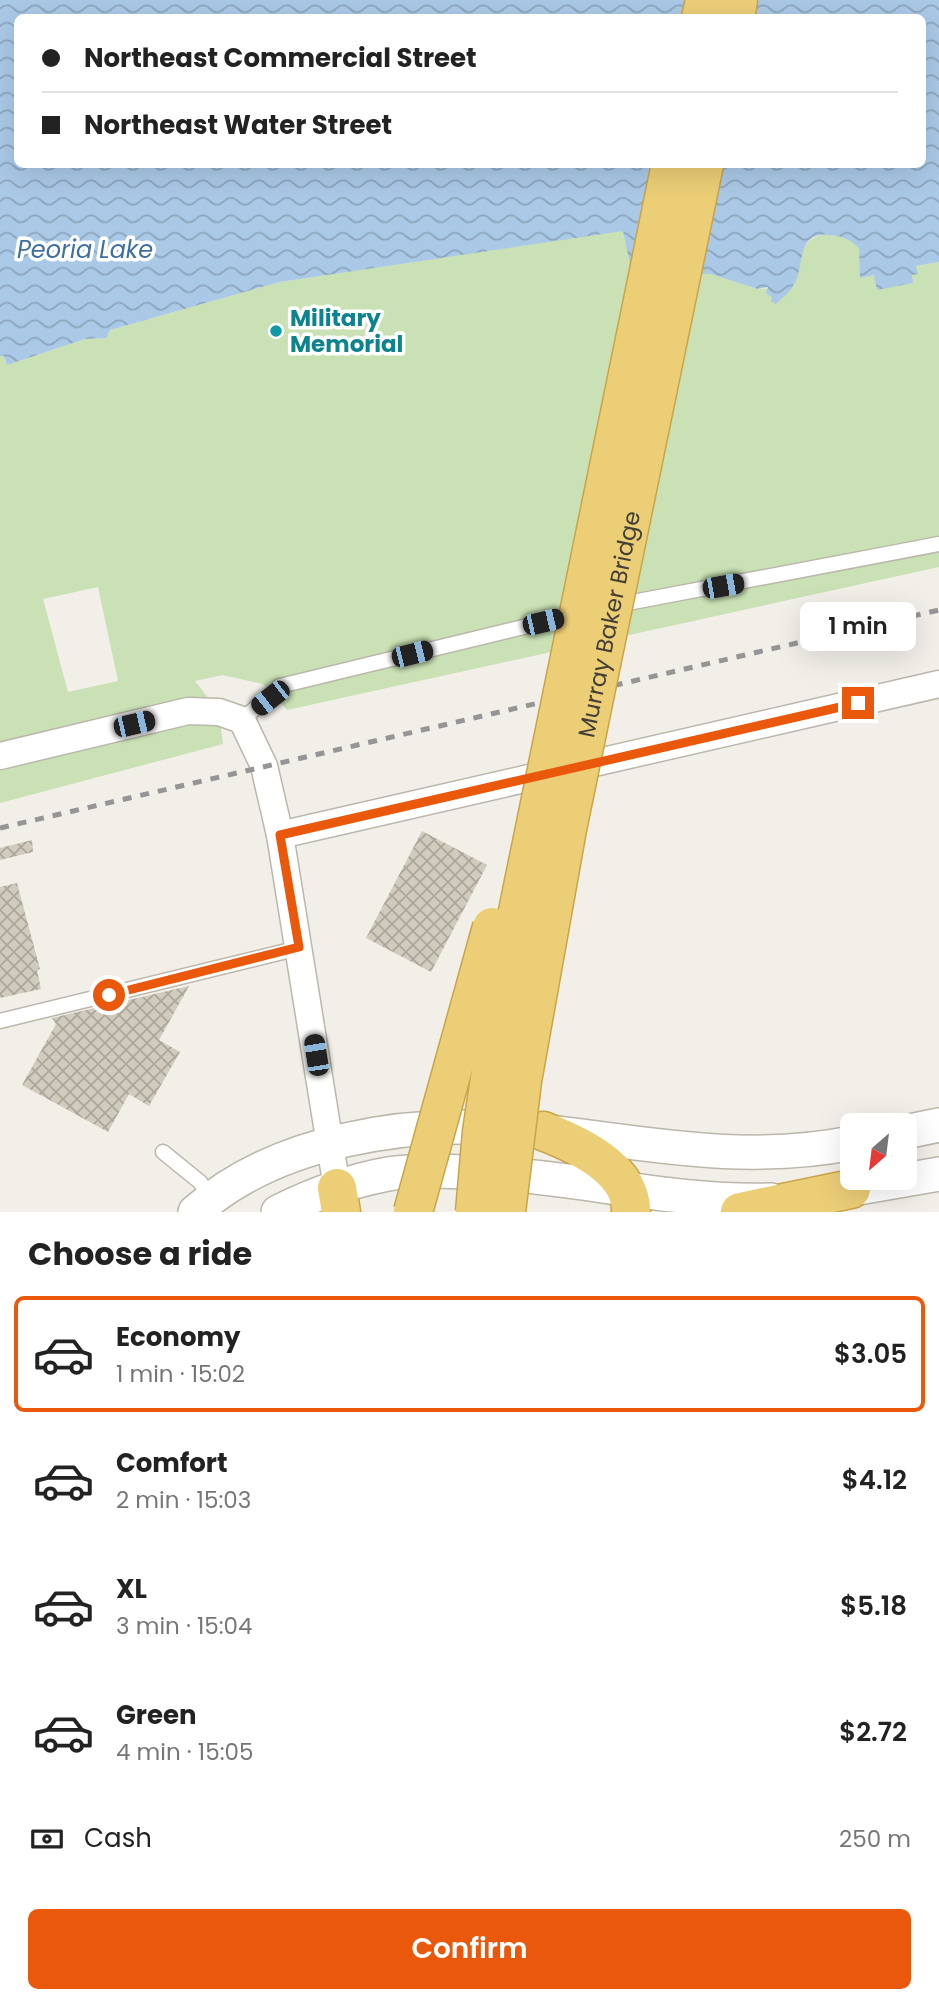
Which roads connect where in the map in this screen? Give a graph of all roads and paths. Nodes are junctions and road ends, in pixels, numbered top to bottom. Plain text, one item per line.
1 (670, 168) edge
2 (703, 168) edge
3 (939, 544) edge
4 (939, 684) edge
5 (242, 720) junction
6 (0, 756) edge
7 (280, 835) junction
8 (527, 860) junction
9 (299, 947) junction
10 (0, 1021) edge
11 (939, 1125) edge
12 (917, 1130) edge
13 (529, 1133) junction
14 (330, 1145) junction
15 (840, 1145) edge
16 (163, 1152) dead end
17 (939, 1174) edge
18 (917, 1178) edge
19 (845, 1190) edge
20 (846, 1190) edge
21 (627, 1199) edge
22 (339, 1200) edge
23 (203, 1205) edge
24 (278, 1212) edge
25 (413, 1212) edge
26 (475, 1212) edge
27 (506, 1212) edge
28 (515, 1212) edge
29 (740, 1212) edge

1 - 8 highway, Murray Baker Bridge, bridge
2 - 13 highway, Murray Baker Bridge, bridge
3 - 5 lane
4 - 7 street
5 - 6 street
5 - 7 street
7 - 9 street
8 - 25 highway, bridge
8 - 26 highway, Murray Baker Bridge, bridge
9 - 10 lane
9 - 14 street
11 - 12 street
13 - 14 street
13 - 15 street
13 - 21 highway
13 - 27 highway, Murray Baker Bridge, bridge
13 - 28 highway, bridge
14 - 22 street
14 - 23 street
16 - 23 lane
17 - 18 street
19 - 21 street
20 - 29 highway
21 - 22 street
22 - 24 street

